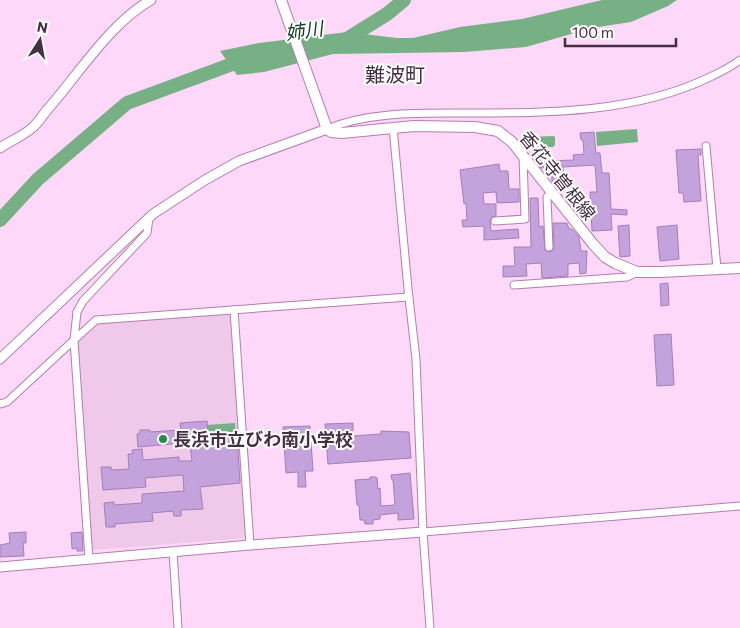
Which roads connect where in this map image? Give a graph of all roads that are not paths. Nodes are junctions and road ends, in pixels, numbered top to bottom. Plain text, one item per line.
1 (151, 0) edge
2 (281, 0) edge
3 (740, 60) edge
4 (325, 124) junction
5 (393, 127) junction
6 (706, 146) dead end
7 (0, 148) edge
8 (523, 156) junction
9 (551, 192) junction
10 (149, 218) junction
11 (495, 221) dead end
12 (549, 247) dead end
13 (740, 268) edge
14 (716, 269) junction
15 (637, 272) junction
16 (514, 285) dead end
17 (408, 297) junction
18 (234, 310) junction
19 (74, 340) junction
20 (0, 359) edge
21 (0, 404) edge
22 (740, 506) edge
23 (423, 532) junction
24 (250, 545) junction
25 (173, 552) junction
26 (89, 559) junction
27 (0, 567) edge
28 (178, 628) edge
29 (430, 628) edge

1 - 7 street
2 - 4 main road
3 - 4 street
4 - 5 main road, 香花寺曽根線
4 - 10 street
5 - 8 main road, 香花寺曽根線
5 - 17 street
6 - 14 street
8 - 9 main road, 香花寺曽根線
8 - 11 street
9 - 12 street
9 - 15 main road, 香花寺曽根線
10 - 19 street
10 - 20 street
13 - 14 main road, 香花寺曽根線
14 - 15 main road, 香花寺曽根線
15 - 16 street
17 - 18 street
17 - 23 street
18 - 19 street
18 - 24 street
19 - 21 street
19 - 26 street
22 - 23 street
23 - 24 street
23 - 29 street
24 - 25 street
25 - 26 street
25 - 28 street
26 - 27 street

